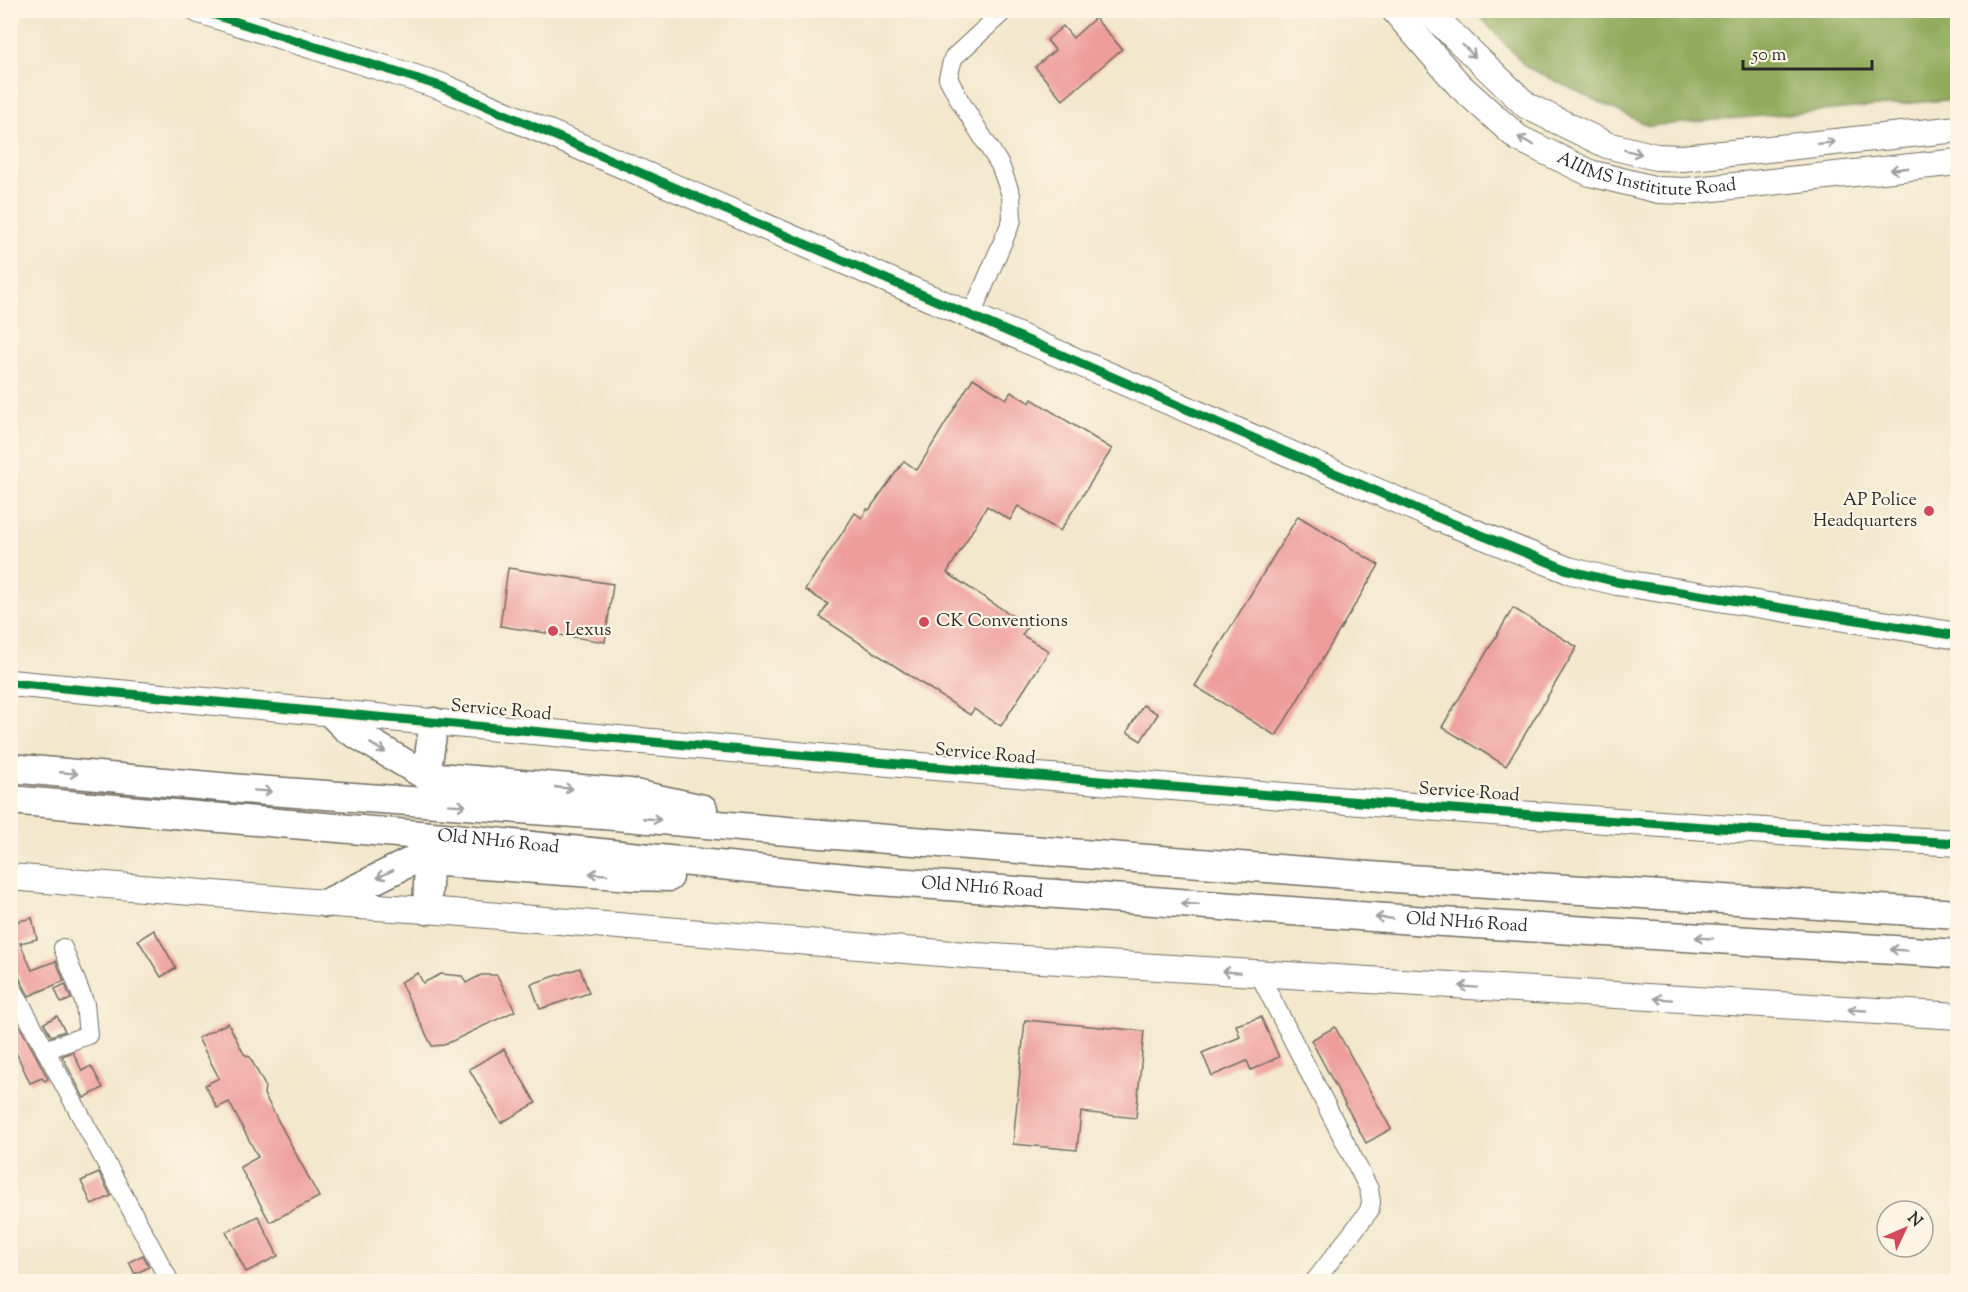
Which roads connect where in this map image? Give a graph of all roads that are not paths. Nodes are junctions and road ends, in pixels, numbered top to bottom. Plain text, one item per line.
1 (199, 10) edge
2 (1005, 10) edge
3 (1394, 10) edge
4 (1427, 10) edge
5 (1958, 129) edge
6 (1958, 162) edge
7 (971, 316) junction
8 (1958, 636) edge
9 (10, 684) edge
10 (332, 713) junction
11 (434, 722) junction
12 (10, 768) edge
13 (426, 776) junction
14 (10, 800) edge
15 (822, 834) junction
16 (1958, 843) edge
17 (429, 861) junction
18 (10, 877) edge
19 (866, 880) junction
20 (327, 903) junction
21 (427, 910) junction
22 (1958, 914) edge
23 (63, 948) dead end
24 (1958, 954) edge
25 (1259, 974) junction
26 (10, 984) edge
27 (1958, 1016) edge
28 (45, 1050) junction
29 (170, 1281) edge
30 (1314, 1281) edge

1 - 7 street
2 - 7 street
6 -> 3 street, AIIIMS Instititute Road
4 -> 5 street, AIIIMS Instititute Road
7 - 8 street
9 - 10 street, Service Road
10 - 11 street, Service Road
10 -> 13 main road
11 - 13 main road
11 - 16 street, Service Road
12 -> 15 main road, Old NH16 Road
13 -> 15 main road
14 - 19 main road, Old NH16 Road
15 - 22 main road, Old NH16 Road
19 -> 17 main road
17 -> 20 main road
17 - 21 main road
18 - 20 street
24 -> 19 main road, Old NH16 Road
20 - 21 street
25 -> 21 street
23 - 28 street
27 -> 25 street
25 - 30 street
26 - 28 street
28 - 29 street

